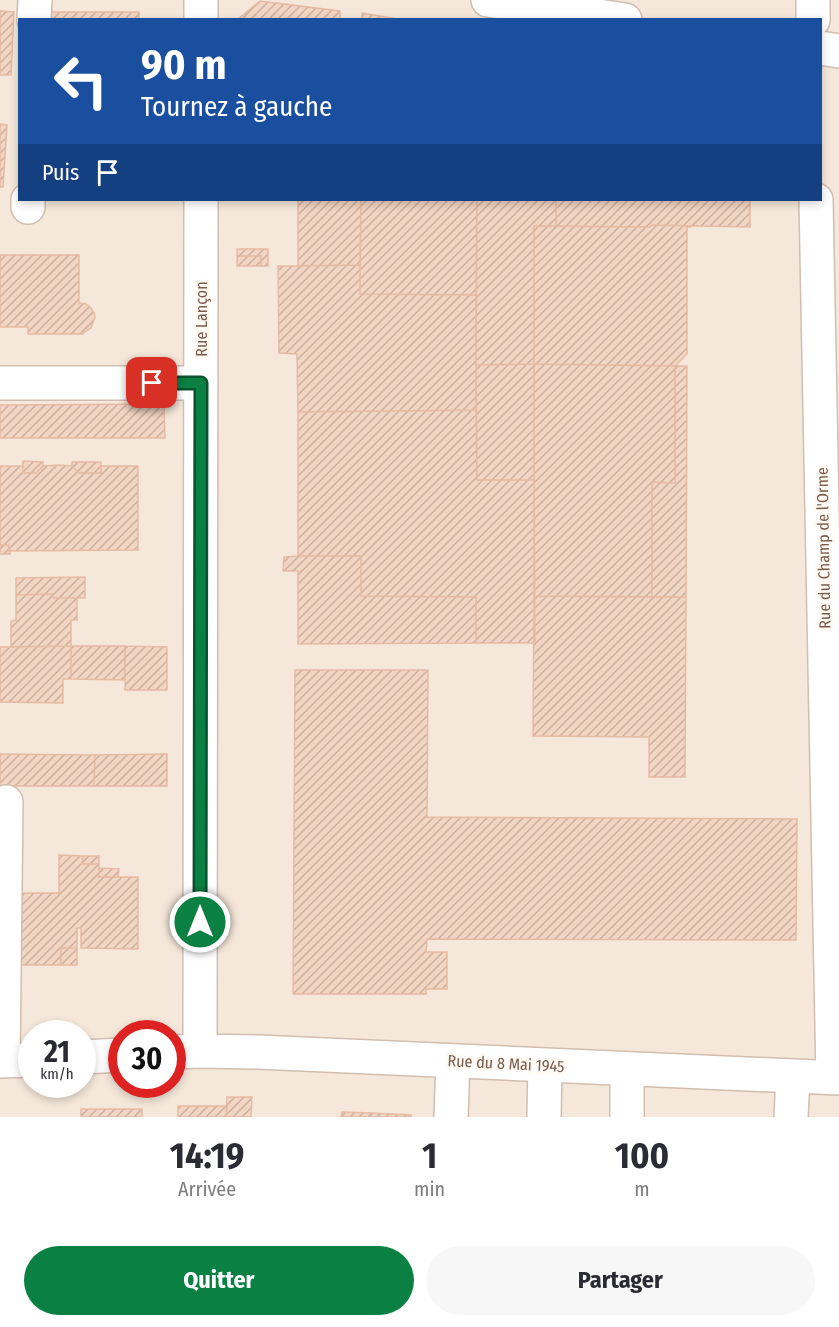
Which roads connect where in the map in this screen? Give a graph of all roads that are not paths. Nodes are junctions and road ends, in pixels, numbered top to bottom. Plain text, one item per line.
1 (35, 0) edge
2 (201, 0) edge
3 (488, 0) edge
4 (813, 0) edge
5 (34, 18) edge
6 (201, 18) edge
7 (611, 18) edge
8 (813, 18) edge
9 (822, 48) edge
10 (839, 51) edge
11 (201, 201) edge
12 (816, 201) edge
13 (0, 383) edge
14 (201, 383) junction
15 (6, 802) dead end
16 (186, 1052) edge
17 (12, 1060) edge
18 (453, 1061) junction
19 (545, 1065) junction
20 (627, 1069) junction
21 (793, 1076) junction
22 (836, 1078) edge
23 (451, 1117) edge
24 (544, 1117) edge
25 (627, 1117) edge
26 (791, 1117) edge

1 - 5 street
2 - 6 street
3 - 7 street
4 - 8 street
9 - 10 street
11 - 14 street, Rue Lançon
12 - 22 street, Rue du Champ de l'Orme
13 - 14 street
14 - 16 street, Rue Lançon
15 - 17 street
16 - 18 street, Rue du 8 Mai 1945
18 - 19 street, Rue du 8 Mai 1945
18 - 23 street
19 - 20 street, Rue du 8 Mai 1945
19 - 24 street
20 - 21 street, Rue du 8 Mai 1945
20 - 25 street
21 - 22 street, Rue du 8 Mai 1945
21 - 26 street

